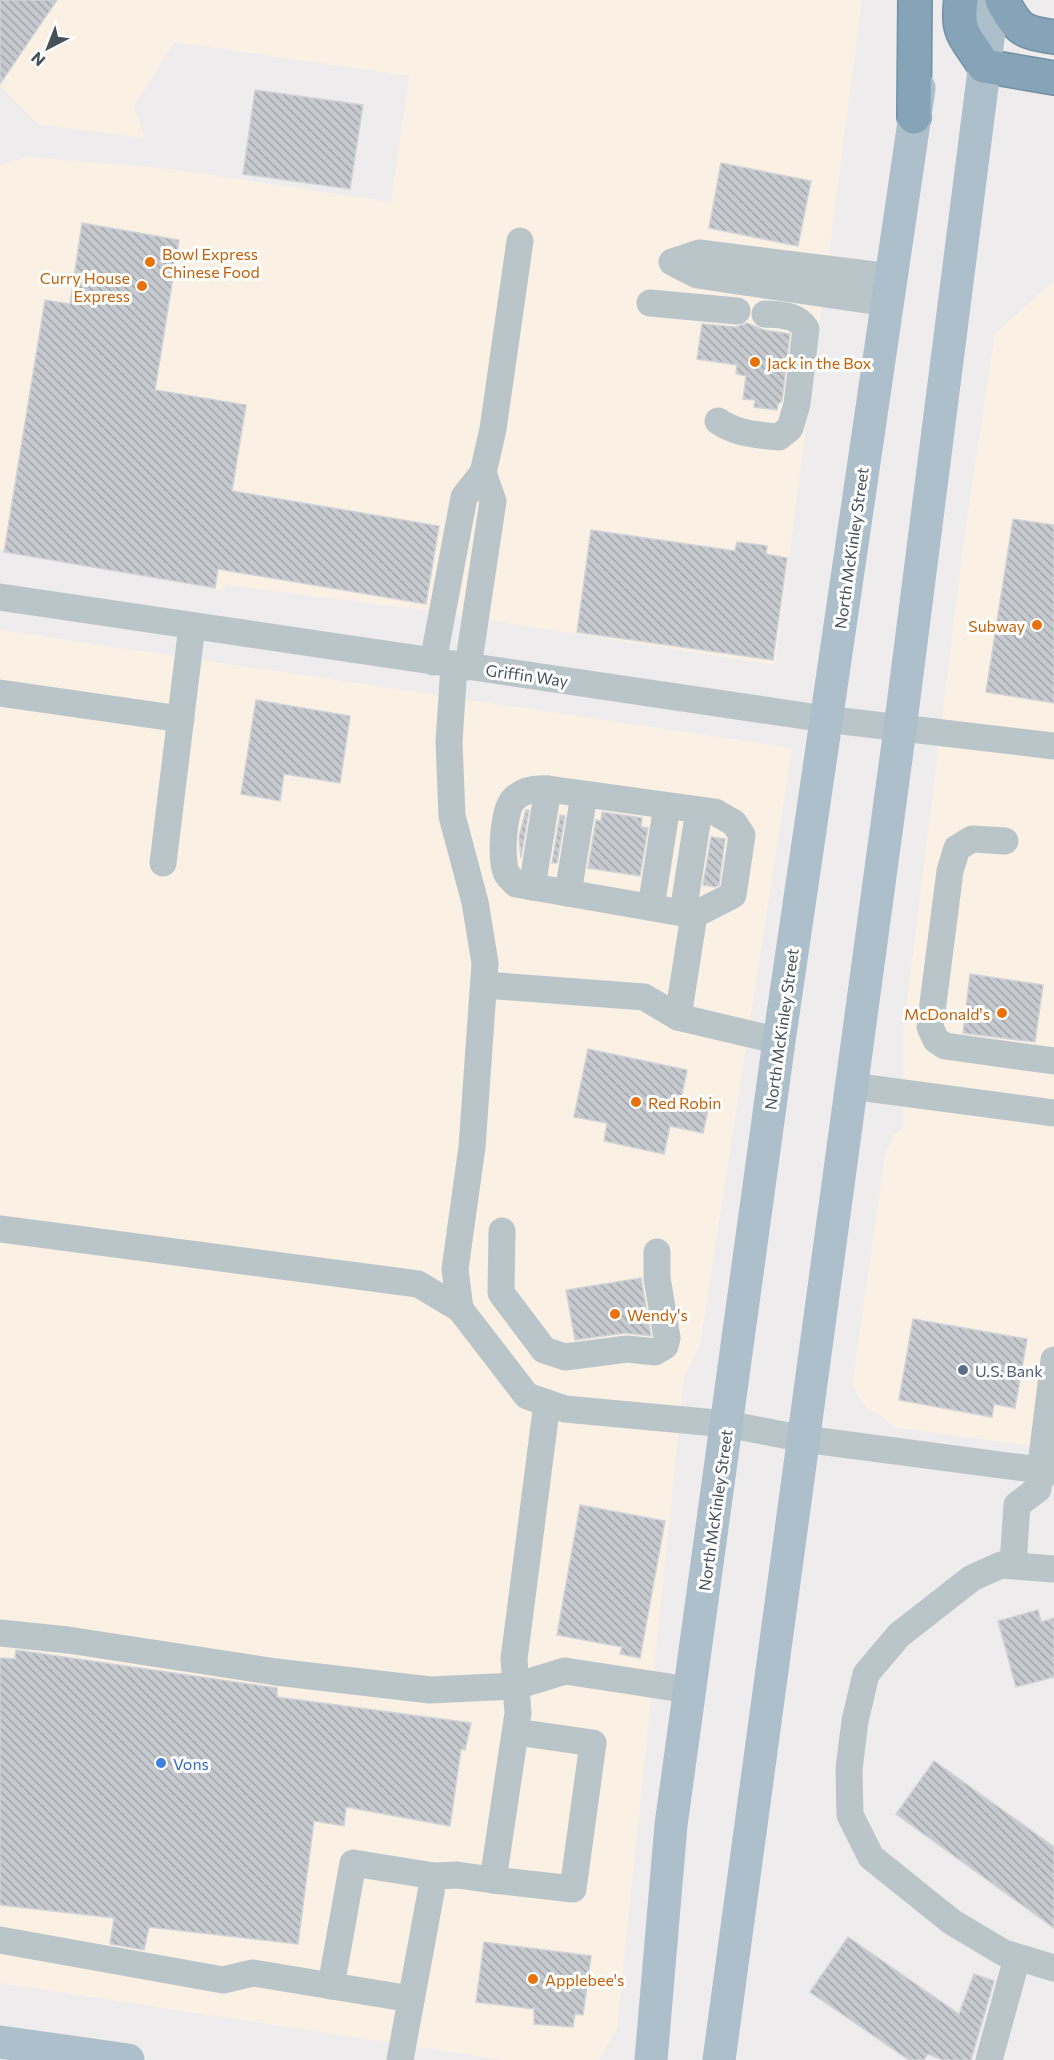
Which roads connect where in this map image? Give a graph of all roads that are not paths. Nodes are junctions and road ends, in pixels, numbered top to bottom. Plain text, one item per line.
1 (915, 0) edge
2 (931, 0) edge
3 (961, 0) edge
4 (993, 0) edge
5 (1002, 0) edge
6 (1054, 37) edge
7 (984, 66) junction
8 (1054, 78) edge
9 (914, 117) junction
10 (520, 241) dead end
11 (889, 290) junction
12 (650, 303) dead end
13 (737, 311) dead end
14 (765, 314) dead end
15 (718, 421) dead end
16 (0, 597) edge
17 (192, 626) junction
18 (452, 665) junction
19 (0, 693) edge
20 (181, 719) junction
21 (825, 719) junction
22 (900, 729) junction
23 (1054, 746) edge
24 (548, 789) junction
25 (584, 795) junction
26 (667, 806) junction
27 (699, 810) junction
28 (1005, 841) dead end
29 (163, 863) dead end
30 (532, 887) junction
31 (568, 893) junction
32 (651, 907) junction
33 (688, 914) junction
34 (485, 985) junction
35 (678, 1017) junction
36 (779, 1041) junction
37 (1054, 1061) edge
38 (852, 1086) junction
39 (1054, 1113) edge
40 (0, 1229) edge
41 (502, 1232) dead end
42 (657, 1252) dead end
43 (460, 1309) junction
44 (1054, 1360) edge
45 (547, 1403) junction
46 (727, 1424) junction
47 (804, 1439) junction
48 (1047, 1483) edge
49 (1013, 1564) junction
50 (1054, 1569) edge
51 (0, 1633) edge
52 (516, 1686) junction
53 (689, 1690) junction
54 (516, 1732) junction
55 (434, 1876) junction
56 (493, 1880) junction
57 (0, 1940) edge
58 (1017, 1958) junction
59 (1054, 1968) edge
60 (331, 1986) junction
61 (411, 1998) junction
62 (0, 2042) edge
63 (128, 2060) edge
64 (400, 2060) edge
65 (651, 2060) edge
66 (719, 2060) edge
67 (989, 2060) edge

1 - 9 highway
2 - 9 main road, North McKinley Street
3 - 7 highway
4 - 7 main road
5 - 6 highway
7 - 8 highway
7 - 22 main road
9 - 11 main road, North McKinley Street
10 - 18 street
11 - 11 street
11 - 21 main road, North McKinley Street
12 - 13 street
14 - 15 street
16 - 17 street, Griffin Way
17 - 18 street, Griffin Way
17 - 20 street
18 - 21 street, Griffin Way
18 - 34 street
19 - 20 street
20 - 29 street
21 - 22 street, Griffin Way
21 - 36 main road, North McKinley Street
22 - 23 street, Griffin Way
22 - 38 main road
24 - 25 street
24 - 30 street
24 - 30 street
25 - 26 street
25 - 31 street
26 - 27 street
26 - 32 street
27 - 33 street
27 - 33 street
28 - 37 street
30 - 31 street
31 - 32 street
32 - 33 street
33 - 35 street
34 - 35 street
34 - 43 street
35 - 36 street
36 - 46 main road, North McKinley Street
38 - 39 street
38 - 47 main road
40 - 43 street
41 - 42 street
43 - 45 street
44 - 48 street
45 - 46 street
45 - 52 street
46 - 47 street
46 - 53 main road, North McKinley Street
47 - 48 street
47 - 66 main road
48 - 49 street
49 - 50 street
49 - 58 street
51 - 52 street
52 - 53 street
52 - 54 street
53 - 65 main road, North McKinley Street
54 - 56 street
54 - 56 street
55 - 56 street
55 - 60 street
55 - 61 street
57 - 60 street
58 - 59 street
58 - 67 street
60 - 61 street
61 - 64 street
62 - 63 main road

